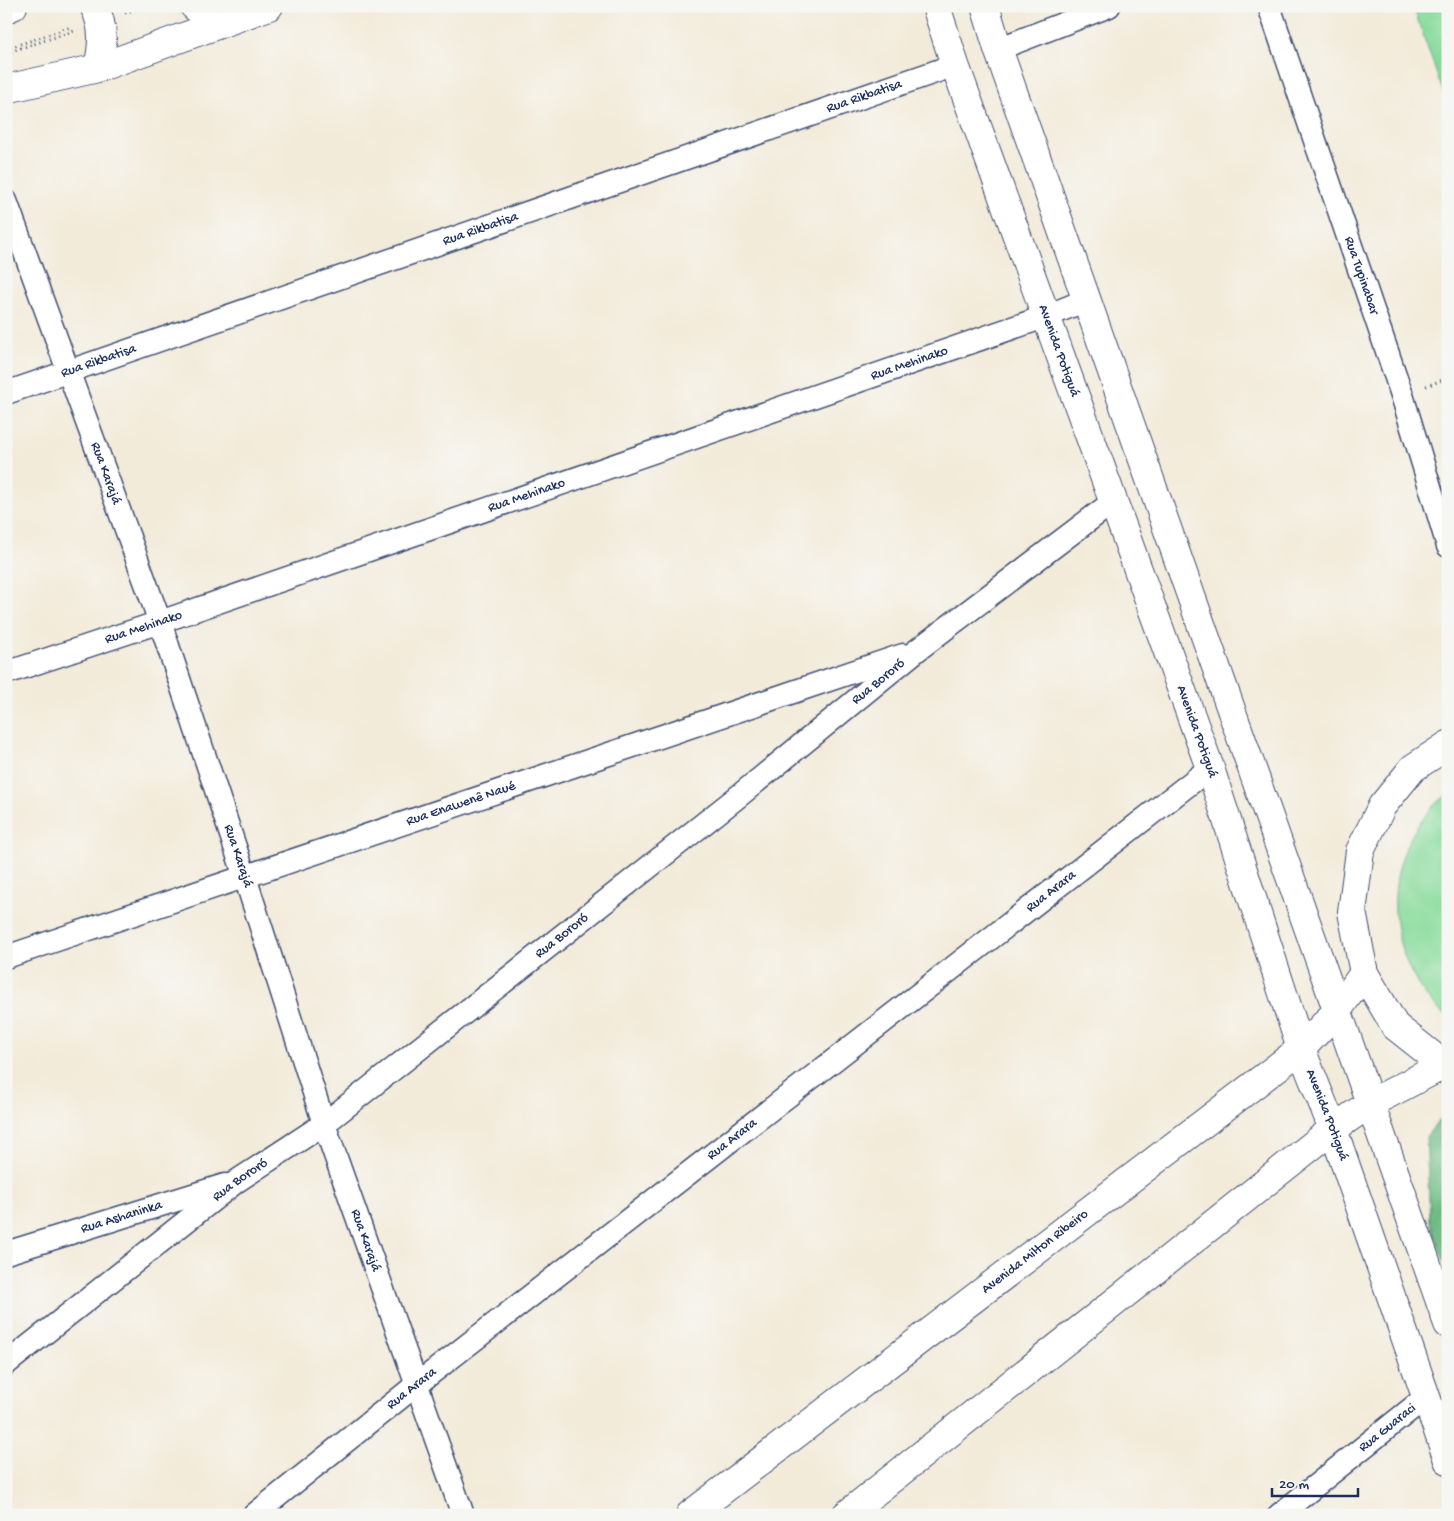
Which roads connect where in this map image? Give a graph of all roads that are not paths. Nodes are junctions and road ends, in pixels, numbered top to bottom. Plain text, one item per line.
1 (13, 6) edge
2 (194, 6) edge
3 (268, 6) edge
4 (936, 6) edge
5 (985, 6) edge
6 (1110, 6) edge
7 (1269, 6) edge
8 (6, 9) edge
9 (97, 12) edge
10 (216, 25) junction
11 (998, 49) junction
12 (955, 65) junction
13 (98, 68) junction
14 (6, 88) edge
15 (6, 200) edge
16 (1086, 300) junction
17 (1047, 316) junction
18 (69, 371) junction
19 (6, 393) edge
20 (1114, 502) junction
21 (1448, 546) edge
22 (160, 622) junction
23 (916, 651) junction
24 (6, 673) edge
25 (1448, 745) edge
26 (1210, 768) junction
27 (245, 877) junction
28 (6, 957) edge
29 (1364, 973) junction
30 (1336, 1012) junction
31 (1301, 1049) junction
32 (1445, 1067) edge
33 (1370, 1104) junction
34 (324, 1124) junction
35 (1333, 1129) junction
36 (237, 1181) junction
37 (6, 1253) edge
38 (1448, 1324) edge
39 (6, 1364) edge
40 (416, 1386) junction
41 (1426, 1397) junction
42 (1448, 1460) edge
43 (254, 1515) edge
44 (464, 1515) edge
45 (690, 1515) edge
46 (846, 1515) edge
47 (1278, 1515) edge

1 - 8 main road
2 - 10 main road
3 - 10 main road
4 - 12 main road, Avenida Potiguá
5 - 11 main road
6 - 11 street
7 - 21 street, Rua Tupinabar
9 - 13 main road
10 - 13 main road
11 - 16 main road
12 - 17 main road, Avenida Potiguá
12 - 18 street, Rua Rikbatisa
13 - 14 main road
15 - 18 street, Rua Karajá
16 - 17 street, Rua Mehinako
16 - 30 main road
17 - 20 main road, Avenida Potiguá
17 - 22 street, Rua Mehinako
18 - 19 street, Rua Rikbatisa
18 - 22 street, Rua Karajá
20 - 23 street, Rua Bororó
20 - 26 main road, Avenida Potiguá
22 - 24 street, Rua Mehinako
22 - 27 street, Rua Karajá
23 - 27 street, Rua Enawenê Naué
23 - 34 street, Rua Bororó
25 - 29 main road
26 - 31 main road, Avenida Potiguá
26 - 40 street, Rua Arara
27 - 28 street, Rua Enawenê Naué
27 - 34 street, Rua Karajá
29 - 30 main road, Avenida Milton Ribeiro
29 - 32 main road
30 - 31 main road, Avenida Milton Ribeiro
30 - 33 main road
31 - 35 main road, Avenida Potiguá
31 - 45 main road, Avenida Milton Ribeiro
32 - 33 main road
33 - 35 main road
33 - 38 main road
34 - 36 street, Rua Bororó
34 - 40 street, Rua Karajá
35 - 41 main road, Avenida Potiguá
35 - 46 main road
36 - 37 street, Rua Ashaninka
36 - 39 street, Rua Bororó
40 - 43 street, Rua Arara
40 - 44 street, Rua Karajá
41 - 42 main road, Avenida Potiguá
41 - 47 street, Rua Guaraci

